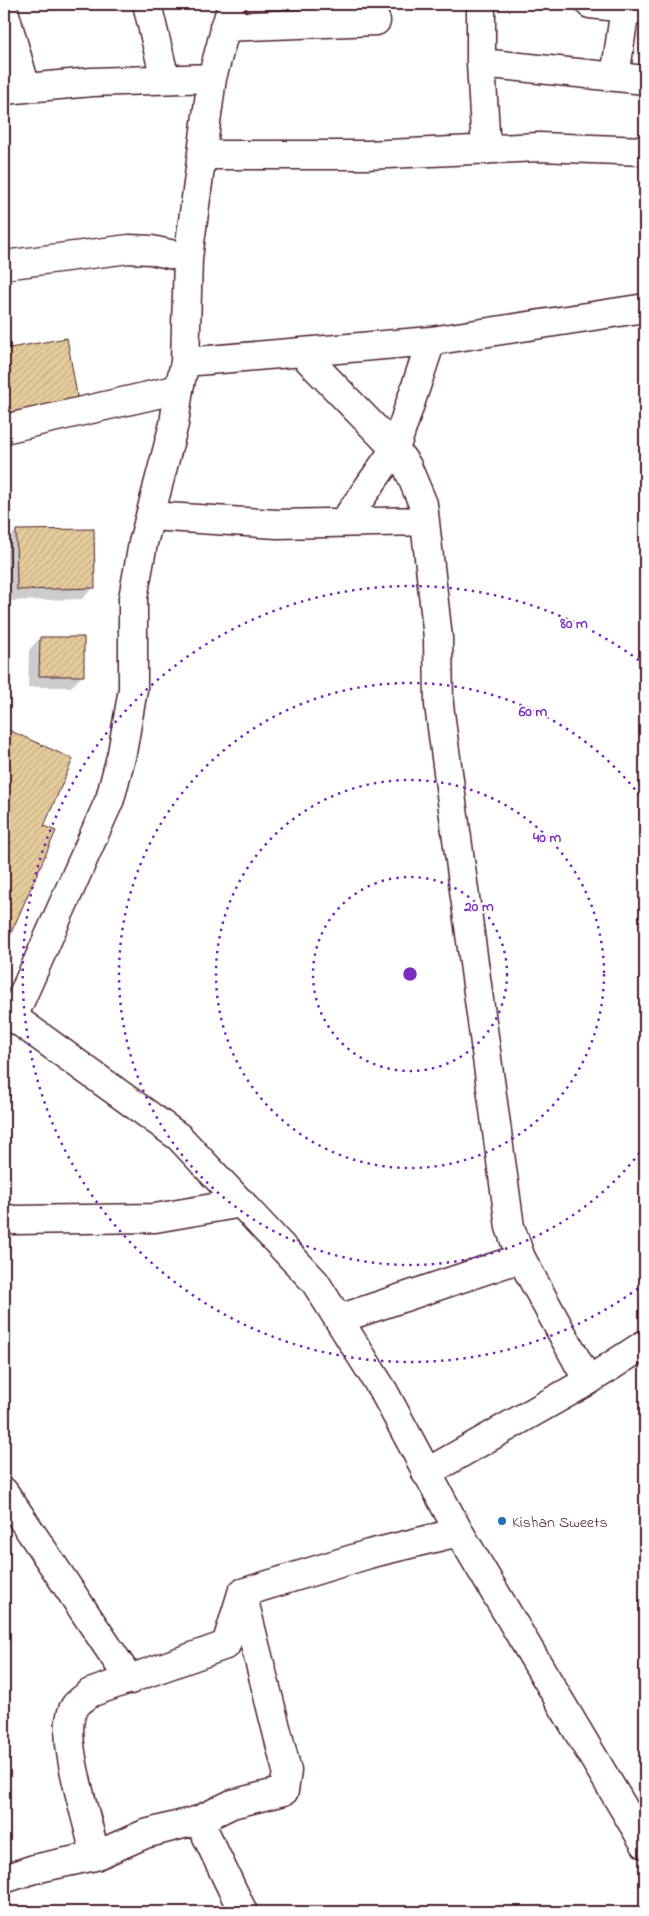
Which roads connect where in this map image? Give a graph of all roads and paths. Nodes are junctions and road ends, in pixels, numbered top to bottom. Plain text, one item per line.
1 (146, 4) edge
2 (481, 4) edge
3 (590, 4) edge
4 (635, 9) edge
5 (4, 11) edge
6 (228, 16) edge
7 (376, 21) dead end
8 (481, 63) junction
9 (615, 77) junction
10 (212, 78) junction
11 (165, 80) junction
12 (645, 80) edge
13 (15, 89) edge
14 (486, 150) junction
15 (645, 150) edge
16 (202, 155) junction
17 (188, 258) junction
18 (4, 265) edge
19 (645, 308) edge
20 (431, 341) junction
21 (302, 353) junction
22 (185, 362) junction
23 (179, 389) junction
24 (4, 429) edge
25 (395, 449) junction
26 (150, 516) junction
27 (425, 521) junction
28 (344, 522) junction
29 (8, 1015) edge
30 (242, 1203) junction
31 (4, 1218) edge
32 (521, 1258) junction
33 (339, 1319) junction
34 (645, 1344) edge
35 (588, 1381) junction
36 (426, 1472) junction
37 (4, 1492) edge
38 (459, 1532) junction
39 (242, 1593) junction
40 (130, 1680) junction
41 (199, 1820) junction
42 (645, 1844) edge
43 (95, 1856) junction
44 (4, 1879) edge
45 (226, 1912) edge
46 (243, 1912) edge

1 - 11 street
2 - 8 street
3 - 4 street
4 - 9 street
5 - 13 street
6 - 7 street
6 - 10 street
8 - 9 street
8 - 14 street
9 - 12 street
10 - 11 street
10 - 16 street
11 - 13 street
14 - 15 street
14 - 16 street
16 - 17 street
17 - 18 street
17 - 22 street
19 - 20 street
20 - 21 street
20 - 25 street
21 - 22 street
21 - 25 street
22 - 23 street
23 - 24 street
23 - 26 street
25 - 27 street
25 - 28 street
26 - 28 street
26 - 29 street
27 - 28 street
27 - 32 street
29 - 30 street
30 - 31 street
30 - 33 street
32 - 33 street
32 - 35 street
33 - 36 street
34 - 35 street
35 - 36 street
36 - 38 street
37 - 40 street
38 - 39 street
38 - 42 street
39 - 40 street
39 - 41 street
40 - 43 street
41 - 43 street
41 - 45 street
41 - 46 street
43 - 44 street

